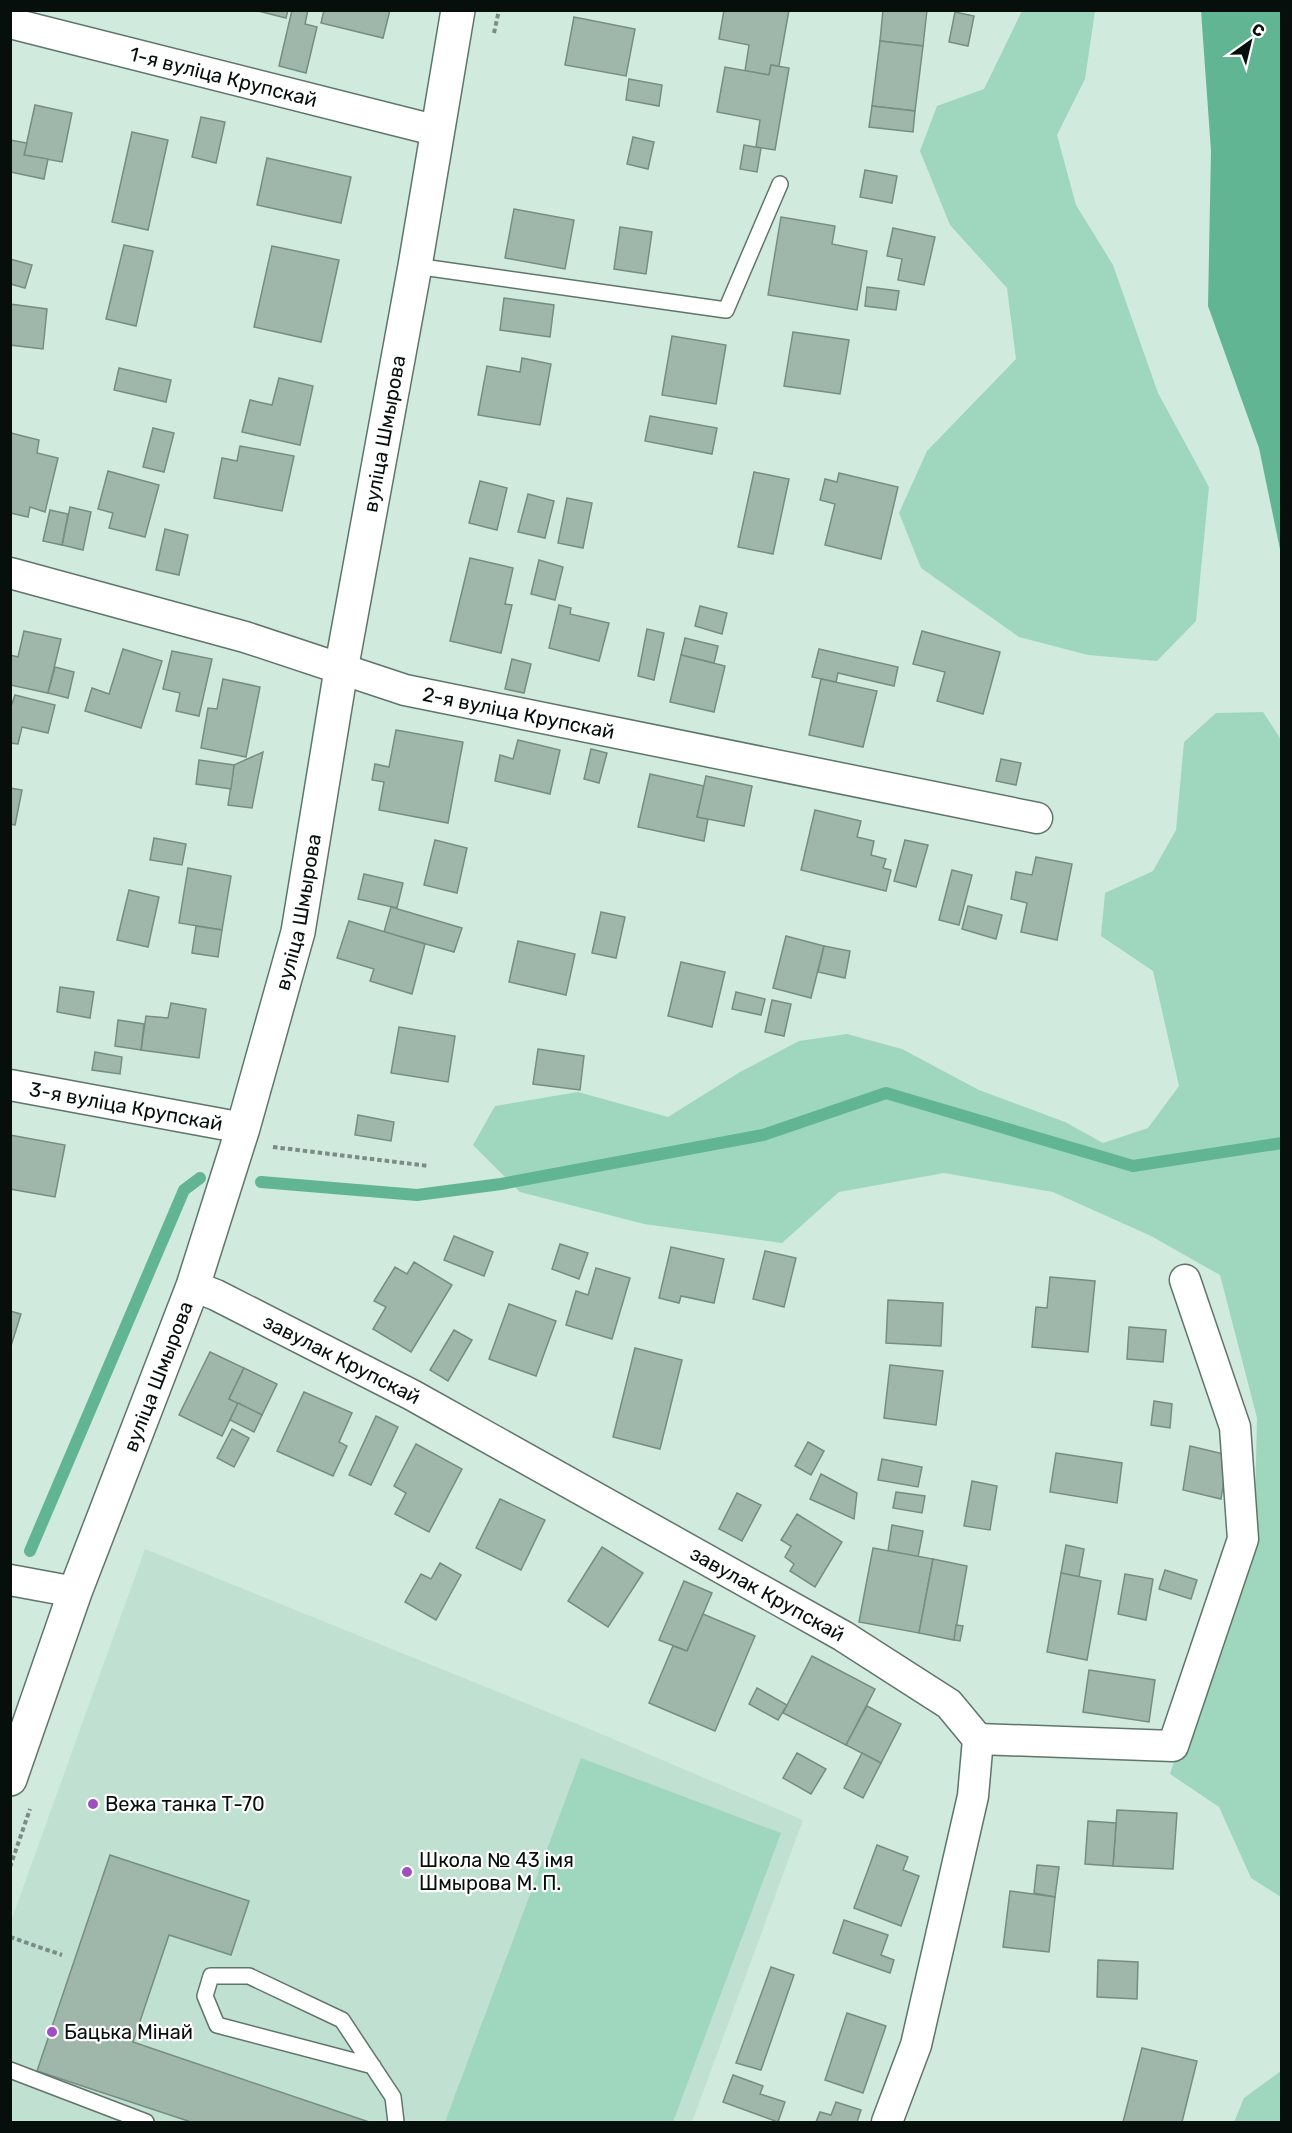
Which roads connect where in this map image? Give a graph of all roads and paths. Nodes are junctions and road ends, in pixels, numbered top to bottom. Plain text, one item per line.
1 (458, 10) edge
2 (10, 23) edge
3 (438, 130) junction
4 (780, 184) dead end
5 (415, 266) junction
6 (10, 573) edge
7 (341, 670) junction
8 (1037, 818) dead end
9 (10, 1085) edge
10 (254, 1137) junction
11 (429, 1166) dead end
12 (1185, 1280) dead end
13 (193, 1286) junction
14 (10, 1580) edge
15 (75, 1592) junction
16 (978, 1739) junction
17 (10, 1779) edge
18 (10, 1937) edge
19 (62, 1955) dead end
20 (373, 2066) junction
21 (10, 2070) edge
22 (146, 2122) edge
23 (396, 2122) edge
24 (887, 2122) edge

1 - 3 street, вуліца Шмырова
2 - 3 street, 1-я вуліца Крупскай
3 - 5 street, вуліца Шмырова
4 - 5 lane
5 - 7 street, вуліца Шмырова
6 - 7 street, 2-я вуліца Крупскай
7 - 8 street, 2-я вуліца Крупскай
7 - 10 street, вуліца Шмырова
9 - 10 street, 3-я вуліца Крупскай
10 - 11 path
10 - 13 street, вуліца Шмырова
12 - 16 street
13 - 15 street, вуліца Шмырова
13 - 16 street, завулак Крупскай
14 - 15 street
15 - 17 street, вуліца Шмырова
16 - 24 street
18 - 19 path
20 - 20 lane
20 - 23 lane
21 - 22 lane

